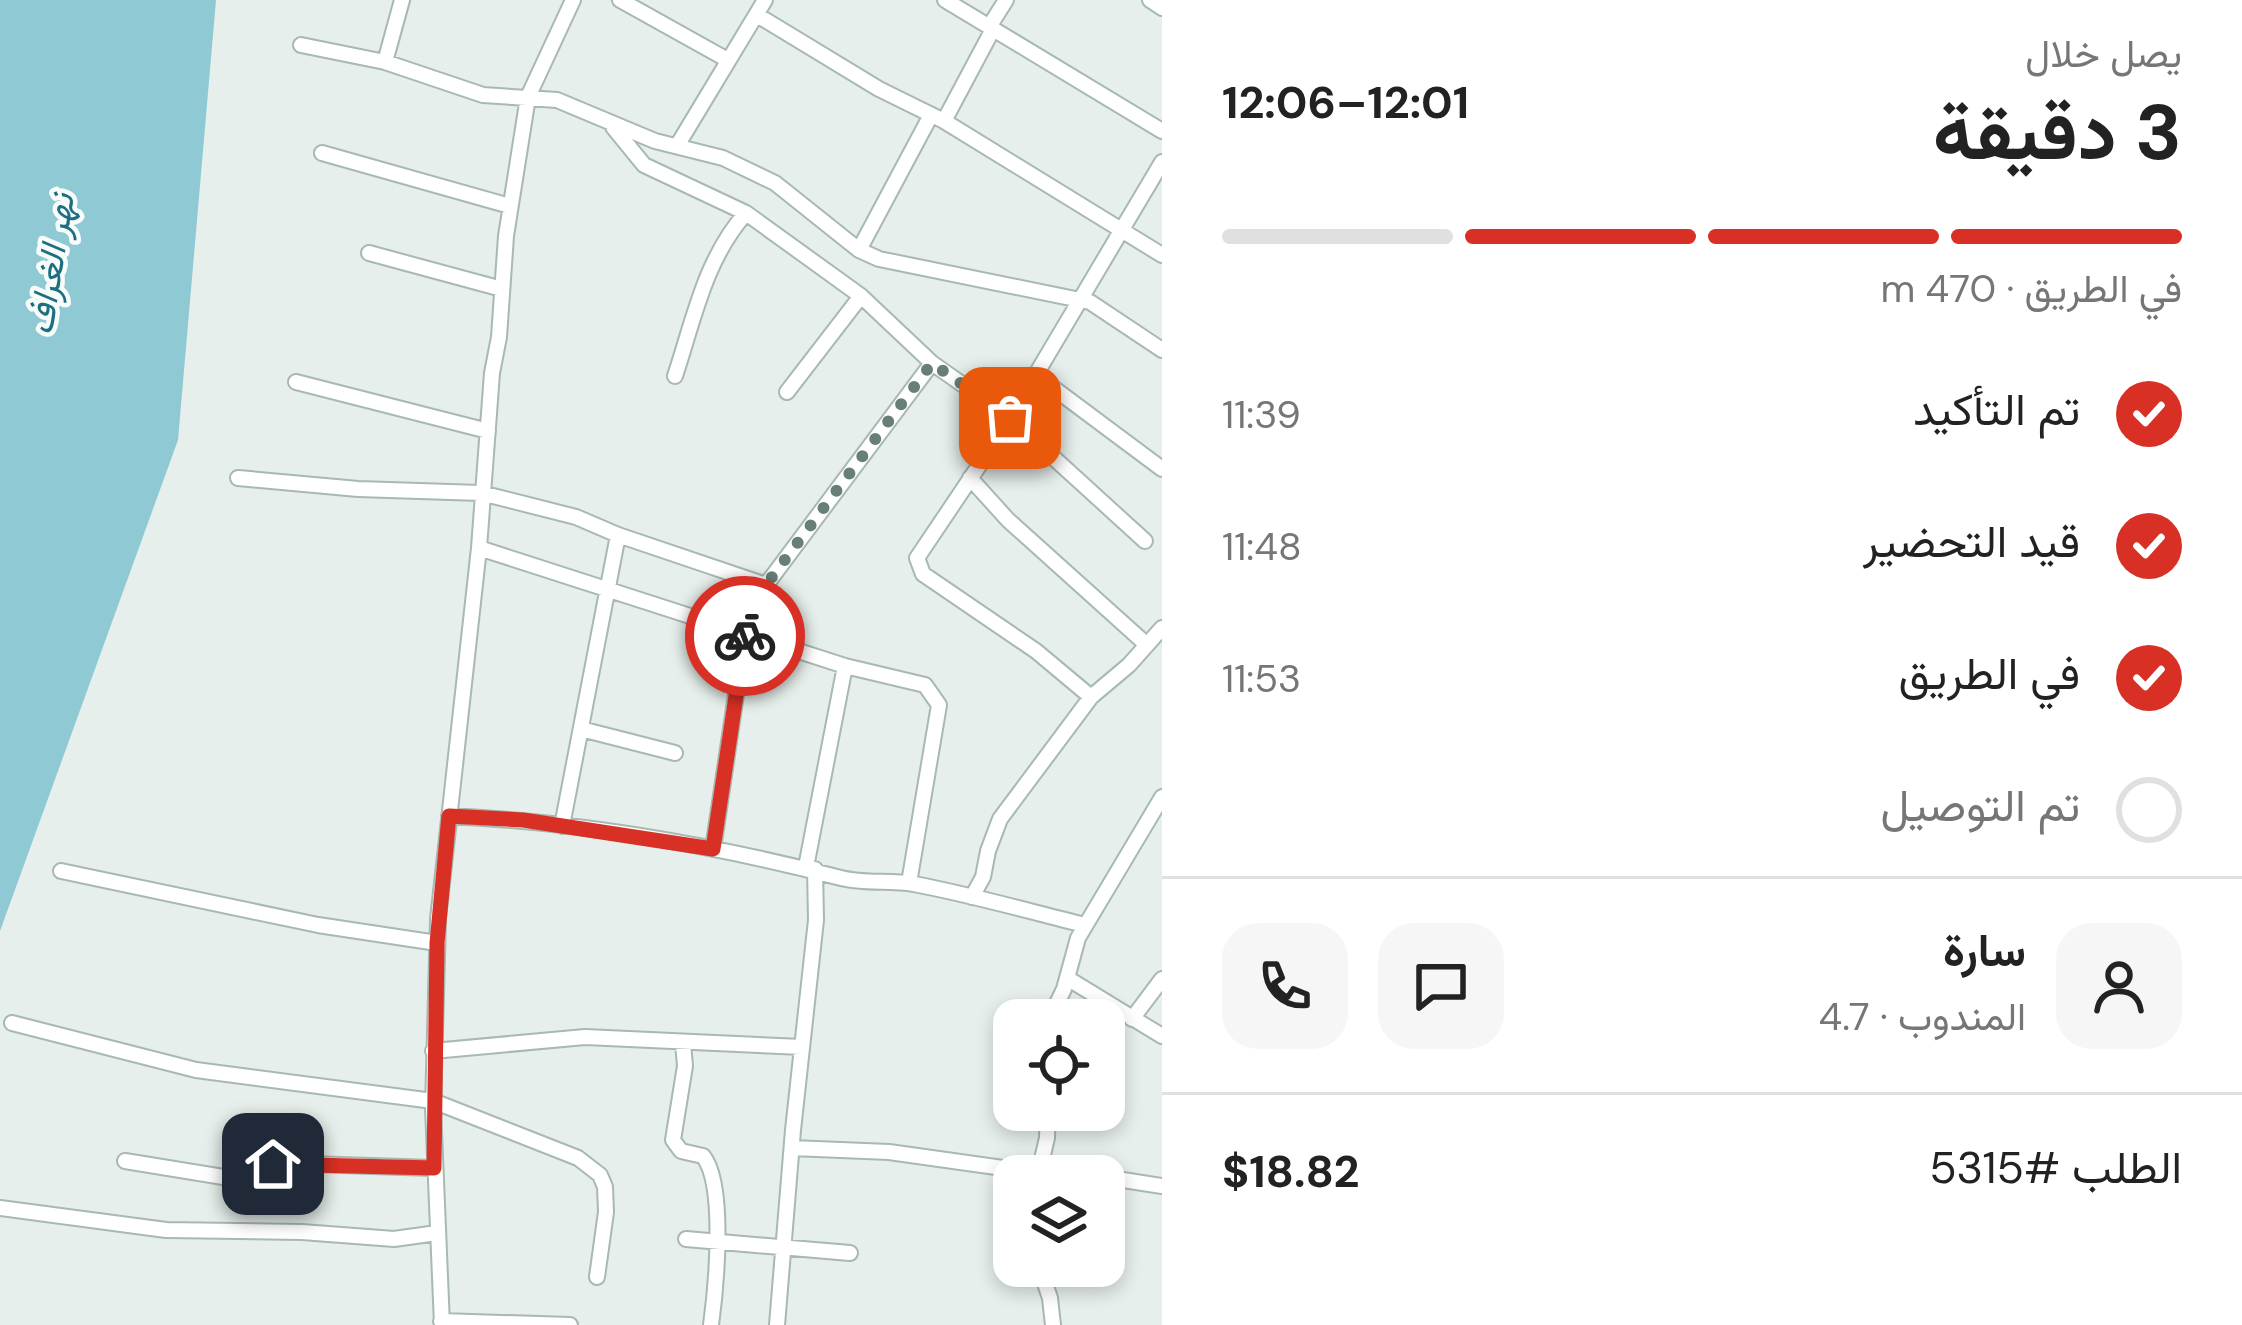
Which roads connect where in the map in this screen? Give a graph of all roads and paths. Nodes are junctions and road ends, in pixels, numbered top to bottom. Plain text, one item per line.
1 (403, 0) edge
2 (573, 0) edge
3 (620, 0) edge
4 (765, 0) edge
5 (945, 0) edge
6 (1006, 0) edge
7 (1150, 0) edge
8 (1162, 8) edge
9 (757, 15) junction
10 (991, 28) junction
11 (301, 44) dead end
12 (726, 59) junction
13 (385, 62) junction
14 (528, 97) junction
15 (938, 118) junction
16 (611, 124) junction
17 (1162, 130) edge
18 (677, 146) junction
19 (322, 153) dead end
20 (1162, 162) edge
21 (510, 206) junction
22 (746, 213) junction
23 (1121, 231) junction
24 (859, 250) junction
25 (369, 254) dead end
26 (1162, 255) edge
27 (502, 289) junction
28 (861, 296) junction
29 (1080, 300) junction
30 (1162, 350) edge
31 (932, 363) junction
32 (1036, 375) junction
33 (675, 376) dead end
34 (296, 382) dead end
35 (788, 392) dead end
36 (1010, 418) junction
37 (488, 431) junction
38 (1162, 469) edge
39 (238, 478) dead end
40 (970, 478) junction
41 (481, 493) junction
42 (618, 535) junction
43 (1145, 541) dead end
44 (479, 548) junction
45 (766, 585) junction
46 (609, 590) junction
47 (1162, 628) edge
48 (745, 634) junction
49 (1147, 645) junction
50 (845, 666) junction
51 (1091, 697) junction
52 (581, 729) junction
53 (675, 753) dead end
54 (1162, 797) edge
55 (449, 816) junction
56 (562, 826) junction
57 (713, 849) junction
58 (810, 868) junction
59 (61, 871) dead end
60 (909, 883) junction
61 (972, 897) junction
62 (1085, 925) junction
63 (437, 943) junction
64 (1067, 978) junction
65 (1162, 979) edge
66 (1058, 999) edge
67 (1132, 1019) junction
68 (12, 1023) dead end
69 (1162, 1036) edge
70 (683, 1043) junction
71 (802, 1047) junction
72 (433, 1051) junction
73 (433, 1101) junction
74 (791, 1148) junction
75 (125, 1161) dead end
76 (993, 1167) edge
77 (434, 1168) junction
78 (1125, 1180) edge
79 (1162, 1186) edge
80 (0, 1208) edge
81 (437, 1233) junction
82 (686, 1239) dead end
83 (718, 1240) junction
84 (783, 1247) junction
85 (850, 1253) dead end
86 (597, 1277) dead end
87 (1046, 1287) edge
88 (441, 1323) edge
89 (553, 1325) edge
90 (570, 1325) edge
91 (711, 1325) edge
92 (777, 1325) edge
93 (1053, 1325) edge

1 - 13 street
2 - 14 street
3 - 12 street
4 - 9 street
5 - 10 street
6 - 10 street
7 - 8 street
9 - 12 street
9 - 15 street
10 - 15 street
10 - 17 street
11 - 13 street
12 - 18 street
13 - 14 street
14 - 16 street
14 - 21 street
15 - 23 street
15 - 24 street
16 - 18 street
16 - 22 street
18 - 24 street
19 - 21 street
20 - 23 street
21 - 27 street
22 - 28 street
22 - 33 street
23 - 26 street
23 - 29 street
24 - 29 street
25 - 27 street
27 - 37 street
28 - 31 street
28 - 35 street
29 - 30 street
29 - 32 street
31 - 36 street
31 - 45 street
32 - 36 street
32 - 38 street
34 - 37 street
36 - 40 street
36 - 43 street
37 - 41 street
39 - 41 street
40 - 49 street
40 - 51 street
41 - 42 street
41 - 44 street
42 - 45 street
42 - 46 street
44 - 46 street
44 - 55 street
45 - 48 street
46 - 48 street
46 - 52 street
47 - 49 street
48 - 50 street
48 - 57 street
49 - 51 street
50 - 58 street
50 - 60 street
51 - 61 street
52 - 53 street
52 - 56 street
54 - 62 street
55 - 56 street
55 - 63 street
56 - 57 street
57 - 58 street
58 - 60 street
58 - 71 street
59 - 63 street
60 - 61 street
61 - 62 street
62 - 64 street
63 - 72 street
64 - 66 street
64 - 67 street
65 - 67 street
67 - 69 street
68 - 73 street
70 - 71 street
70 - 72 street
70 - 83 street
71 - 74 street
72 - 73 street
73 - 77 street
73 - 86 street
74 - 76 street
74 - 84 street
75 - 77 street
77 - 81 street
78 - 79 street
80 - 81 street
81 - 88 street
82 - 83 street
83 - 84 street
83 - 91 street
84 - 85 street
84 - 92 street
87 - 93 street
88 - 89 street
89 - 90 street

